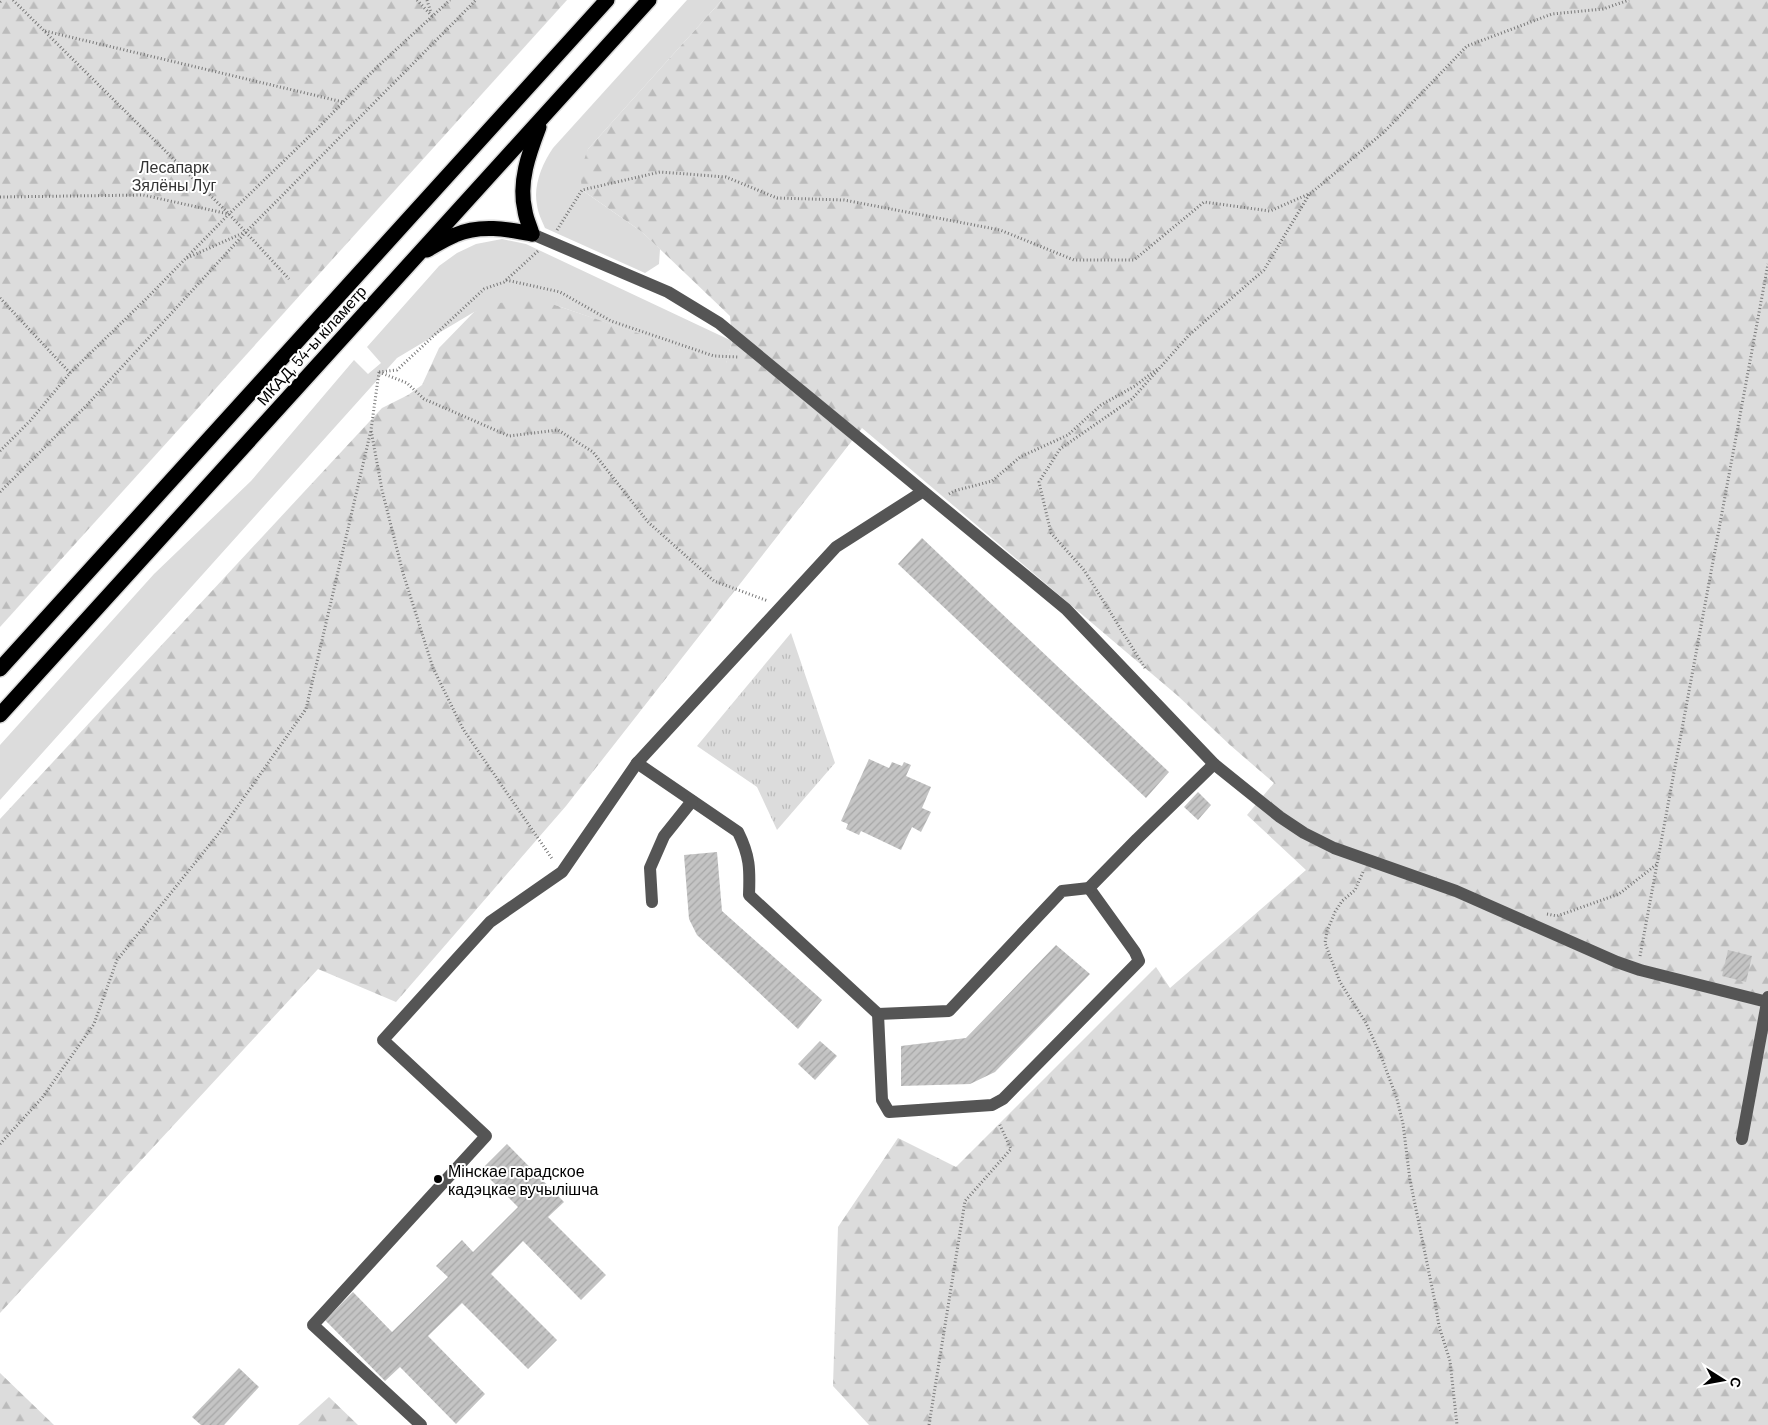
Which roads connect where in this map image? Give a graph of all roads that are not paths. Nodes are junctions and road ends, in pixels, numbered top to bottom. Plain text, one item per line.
1 (607, 0) edge
2 (650, 0) edge
3 (542, 118) junction
4 (532, 234) junction
5 (416, 255) junction
6 (922, 492) junction
7 (0, 669) edge
8 (0, 715) edge
9 (637, 762) junction
10 (1214, 764) junction
11 (692, 801) junction
12 (1089, 888) junction
13 (652, 902) dead end
14 (1768, 1000) edge
15 (878, 1014) junction
16 (1742, 1139) dead end
17 (421, 1425) edge

1 - 7 highway, МКАД, 54-ы кіламетр
2 - 3 highway, МКАД, 54-ы кіламетр
3 - 4 highway
3 - 5 highway, МКАД, 54-ы кіламетр
4 - 5 highway
4 - 6 street
5 - 8 highway, МКАД, 54-ы кіламетр
6 - 9 street
6 - 10 street
9 - 11 street
9 - 17 street
10 - 12 street
10 - 14 street
11 - 13 street
11 - 15 street
12 - 15 street
12 - 15 street
14 - 16 street

